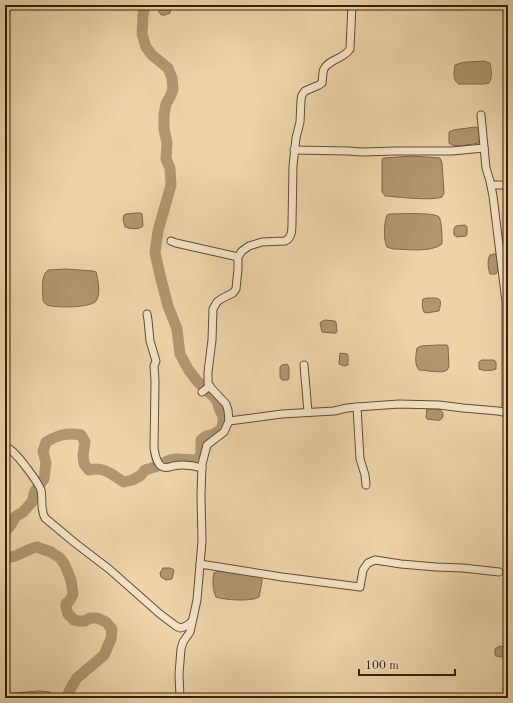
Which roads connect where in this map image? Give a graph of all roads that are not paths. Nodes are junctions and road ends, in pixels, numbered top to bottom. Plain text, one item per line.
1 (352, 5) edge
2 (481, 116) dead end
3 (484, 148) junction
4 (294, 150) junction
5 (491, 185) junction
6 (508, 185) edge
7 (171, 241) dead end
8 (238, 257) junction
9 (147, 314) dead end
10 (304, 365) dead end
11 (209, 387) junction
12 (202, 392) dead end
13 (357, 407) junction
14 (308, 412) junction
15 (507, 412) edge
16 (229, 421) junction
17 (5, 447) edge
18 (202, 468) junction
19 (366, 485) dead end
20 (200, 564) junction
21 (499, 572) dead end
22 (192, 621) junction
23 (180, 698) edge

1 - 4 street
2 - 3 street
3 - 4 street
3 - 5 street
4 - 8 street
5 - 6 street
5 - 15 street
7 - 8 street
8 - 11 street
9 - 18 street
10 - 14 street
11 - 12 street
11 - 16 street
13 - 14 street
13 - 15 street
13 - 19 street
14 - 16 street
16 - 18 street
17 - 22 street
18 - 20 street
20 - 21 street
20 - 22 street
22 - 23 street

